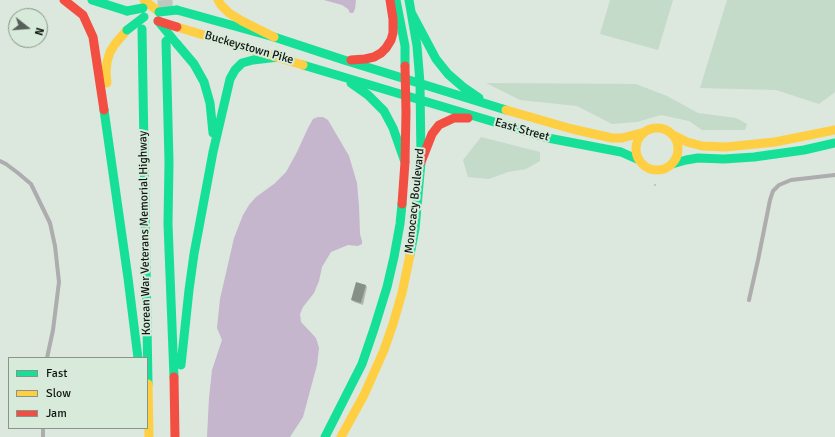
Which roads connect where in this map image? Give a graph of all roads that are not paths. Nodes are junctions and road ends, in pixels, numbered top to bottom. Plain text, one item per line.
1 (64, 0) edge
2 (92, 0) edge
3 (134, 0) edge
4 (218, 0) edge
5 (390, 0) edge
6 (396, 0) edge
7 (409, 0) edge
8 (152, 9) edge
9 (411, 12) junction
10 (142, 29) dead end
11 (274, 37) junction
12 (166, 41) dead end
13 (278, 57) junction
14 (344, 60) junction
15 (343, 77) junction
16 (406, 79) junction
17 (420, 84) junction
18 (406, 96) junction
19 (420, 100) junction
20 (489, 105) junction
21 (483, 119) junction
22 (835, 130) edge
23 (645, 132) junction
24 (673, 135) junction
25 (835, 143) edge
26 (110, 149) junction
27 (213, 152) junction
28 (639, 160) junction
29 (0, 161) edge
30 (405, 162) junction
31 (421, 162) junction
32 (672, 164) junction
33 (835, 175) edge
34 (749, 300) dead end
35 (47, 357) edge
36 (138, 357) edge
37 (148, 357) edge
38 (148, 379) edge
39 (174, 387) junction
40 (149, 437) edge
41 (175, 437) edge
42 (325, 437) edge
43 (341, 437) edge

1 - 26 main road
2 - 8 main road, bridge
3 - 8 main road
4 - 11 main road
5 - 14 main road
6 - 16 main road, Monocacy Boulevard
7 - 9 main road, Monocacy Boulevard
8 - 11 main road, Buckeystown Pike, bridge
8 - 13 main road, Buckeystown Pike, bridge
8 - 26 main road, bridge
8 - 27 main road, bridge
9 - 17 main road, Monocacy Boulevard
9 - 20 main road
10 - 37 main road, Korean War Veterans Memorial Highway
11 - 14 main road, Buckeystown Pike
12 - 39 main road, Korean War Veterans Memorial Highway
13 - 15 main road, Buckeystown Pike
13 - 27 main road
14 - 16 main road, Buckeystown Pike
15 - 18 main road, Buckeystown Pike
15 - 30 main road
16 - 17 main road, Buckeystown Pike
16 - 18 main road, Monocacy Boulevard
17 - 19 main road, Monocacy Boulevard
17 - 20 main road, East Street
18 - 19 main road, East Street
18 - 30 main road, Monocacy Boulevard
19 - 21 main road, East Street
19 - 31 main road, Monocacy Boulevard
20 - 23 main road, East Street
21 - 28 main road, East Street
21 - 31 main road
22 - 24 main road
23 - 24 main road
23 - 28 main road
24 - 32 main road
25 - 32 main road
26 - 36 main road
27 - 39 main road
28 - 32 main road
29 - 35 lane
30 - 42 main road, Monocacy Boulevard
31 - 43 main road, Monocacy Boulevard
33 - 34 lane
38 - 40 main road, Korean War Veterans Memorial Highway
39 - 41 main road, Korean War Veterans Memorial Highway

